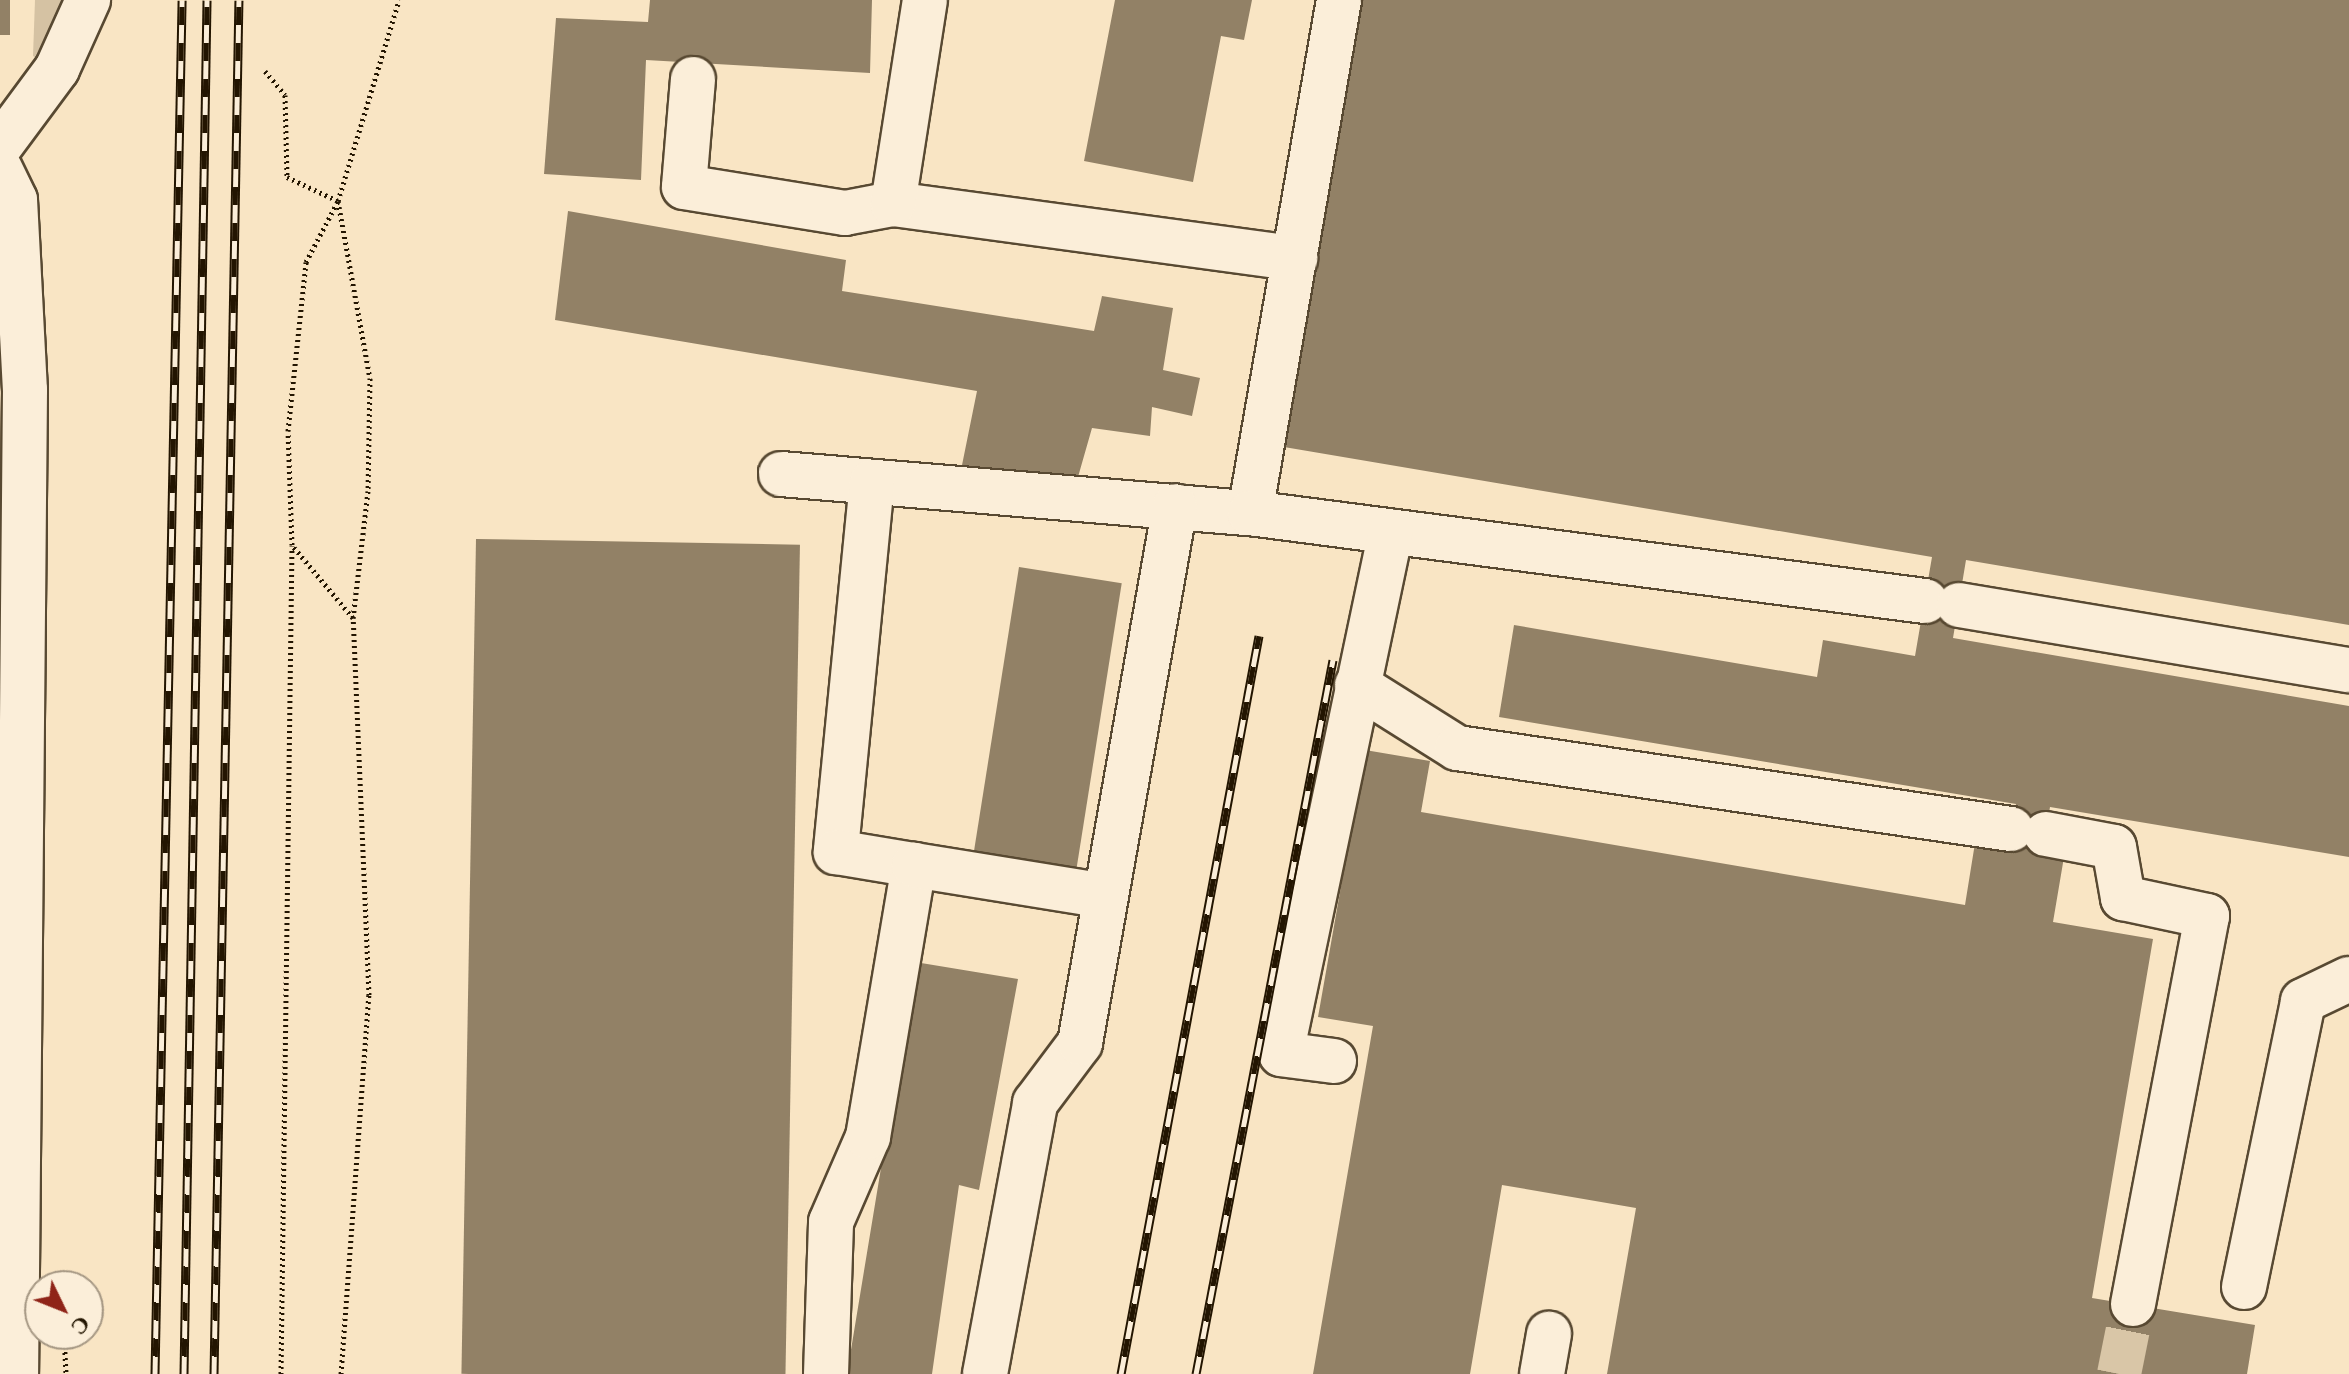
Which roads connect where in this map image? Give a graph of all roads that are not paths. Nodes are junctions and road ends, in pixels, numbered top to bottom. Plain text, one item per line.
1 (88, 0) edge
2 (925, 0) edge
3 (1339, 0) edge
4 (693, 79) dead end
5 (0, 146) edge
6 (0, 169) edge
7 (893, 204) junction
8 (1295, 258) junction
9 (781, 474) dead end
10 (872, 482) junction
11 (1175, 506) junction
12 (1250, 513) junction
13 (1391, 531) junction
14 (2349, 670) edge
15 (1357, 685) junction
16 (914, 865) junction
17 (1106, 896) junction
18 (10, 952) edge
19 (2349, 979) edge
20 (1334, 1061) dead end
21 (2244, 1287) dead end
22 (2133, 1304) tunnel mouth
23 (16, 1374) edge
24 (826, 1374) edge
25 (985, 1374) edge

1 - 5 street
2 - 7 street
3 - 8 street
4 - 7 street
6 - 18 street
7 - 8 street
8 - 12 street
9 - 10 street
10 - 11 street
10 - 16 street
11 - 12 street
11 - 17 street
12 - 13 street
13 - 14 street
13 - 15 street
15 - 20 street
15 - 22 street
16 - 17 street
16 - 24 street
17 - 25 street
18 - 23 street
19 - 21 street

